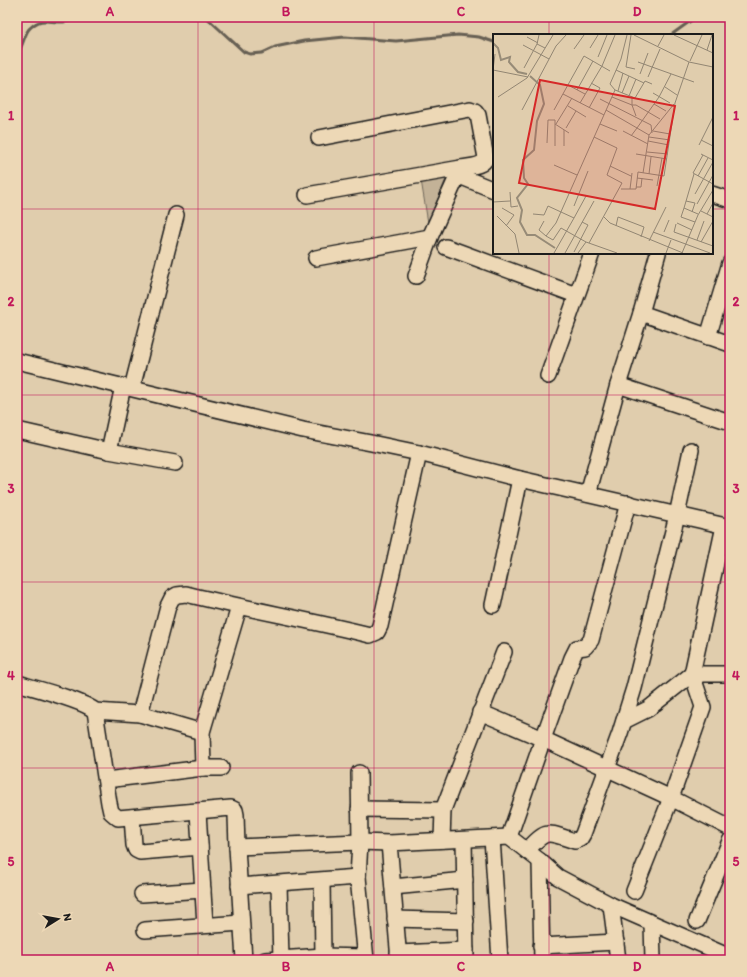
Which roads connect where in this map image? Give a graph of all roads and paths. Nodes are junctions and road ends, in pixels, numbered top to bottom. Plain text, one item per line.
1 (319, 138) dead end
2 (459, 171) junction
3 (493, 189) edge
4 (713, 194) edge
5 (308, 195) dead end
6 (730, 200) edge
7 (176, 215) dead end
8 (430, 237) junction
9 (446, 247) dead end
10 (592, 254) edge
11 (658, 254) edge
12 (316, 258) dead end
13 (729, 269) edge
14 (416, 276) dead end
15 (576, 295) junction
16 (641, 313) junction
17 (708, 337) junction
18 (730, 344) edge
19 (17, 361) edge
20 (548, 376) dead end
21 (618, 385) junction
22 (128, 387) junction
23 (730, 422) edge
24 (17, 430) edge
25 (691, 450) dead end
26 (109, 451) junction
27 (419, 453) junction
28 (175, 463) dead end
29 (520, 480) junction
30 (588, 494) junction
31 (628, 503) junction
32 (677, 515) junction
33 (727, 527) edge
34 (493, 605) dead end
35 (239, 607) junction
36 (504, 652) dead end
37 (692, 674) junction
38 (730, 674) edge
39 (17, 683) edge
40 (95, 710) junction
41 (480, 712) junction
42 (140, 714) junction
43 (624, 721) junction
44 (202, 732) junction
45 (543, 739) junction
46 (203, 768) junction
47 (221, 768) dead end
48 (607, 770) junction
49 (359, 773) dead end
50 (106, 780) junction
51 (671, 798) junction
52 (359, 809) junction
53 (442, 810) junction
54 (198, 812) junction
55 (132, 817) junction
56 (730, 828) edge
57 (509, 837) junction
58 (492, 838) junction
59 (442, 840) junction
60 (464, 840) junction
61 (730, 841) edge
62 (360, 842) junction
63 (390, 843) junction
64 (200, 847) junction
65 (237, 847) junction
66 (527, 851) junction
67 (540, 860) junction
68 (358, 877) junction
69 (322, 880) junction
70 (465, 880) junction
71 (279, 884) junction
72 (239, 886) junction
73 (392, 886) junction
74 (203, 890) junction
75 (634, 891) dead end
76 (142, 894) dead end
77 (611, 905) junction
78 (395, 919) junction
79 (697, 920) dead end
80 (466, 921) junction
81 (242, 923) junction
82 (652, 923) junction
83 (205, 924) junction
84 (145, 930) dead end
85 (616, 942) junction
86 (541, 953) edge
87 (466, 955) edge
88 (323, 956) junction
89 (398, 956) edge
90 (730, 957) edge
91 (281, 959) junction
92 (365, 959) edge
93 (244, 960) edge
94 (265, 960) edge
95 (500, 960) edge
96 (618, 960) edge
97 (653, 960) edge

1 - 2 street
2 - 3 street
2 - 5 street
2 - 8 street
4 - 6 street
7 - 22 street
8 - 12 street
8 - 14 street
9 - 15 street
10 - 15 street
11 - 16 street
13 - 17 street
15 - 20 street
16 - 17 street
16 - 21 street
17 - 18 street
19 - 22 street
21 - 23 street
21 - 30 street
22 - 26 street
22 - 27 street
24 - 26 street
25 - 32 street
26 - 28 street
27 - 29 street
27 - 35 street
29 - 30 street
29 - 34 street
30 - 31 street
31 - 32 street
31 - 45 street
32 - 33 street
32 - 43 street
33 - 37 street
35 - 42 street
35 - 44 street
36 - 41 street
37 - 38 street
37 - 43 street
37 - 51 street
39 - 40 street
40 - 42 street
40 - 50 street
41 - 45 street
41 - 53 street
42 - 44 street
43 - 48 street
44 - 46 street
45 - 48 street
45 - 57 street
46 - 47 street
46 - 50 street
48 - 51 street
48 - 66 street
49 - 52 street
50 - 55 street
51 - 56 street
51 - 75 street
52 - 53 street
52 - 62 street
53 - 59 street
54 - 55 street
54 - 64 street
54 - 65 street
55 - 64 street
57 - 58 street
57 - 66 street
58 - 60 street
58 - 95 street
59 - 60 street
59 - 63 street
60 - 70 street
61 - 79 street
62 - 63 street
62 - 65 street
62 - 68 street
63 - 73 street
64 - 74 street
65 - 72 street
66 - 67 street
67 - 77 street
67 - 86 street
68 - 69 street
68 - 92 street
69 - 71 street
69 - 88 street
70 - 73 street
70 - 80 street
71 - 72 street
71 - 91 street
72 - 81 street
73 - 78 street
74 - 76 street
74 - 83 street
77 - 82 street
77 - 85 street
78 - 80 street
78 - 89 street
80 - 87 street
81 - 83 street
81 - 93 street
82 - 90 street
82 - 97 street
83 - 84 street
85 - 86 street
85 - 96 street
87 - 89 street
88 - 91 street
88 - 92 street
91 - 94 street

